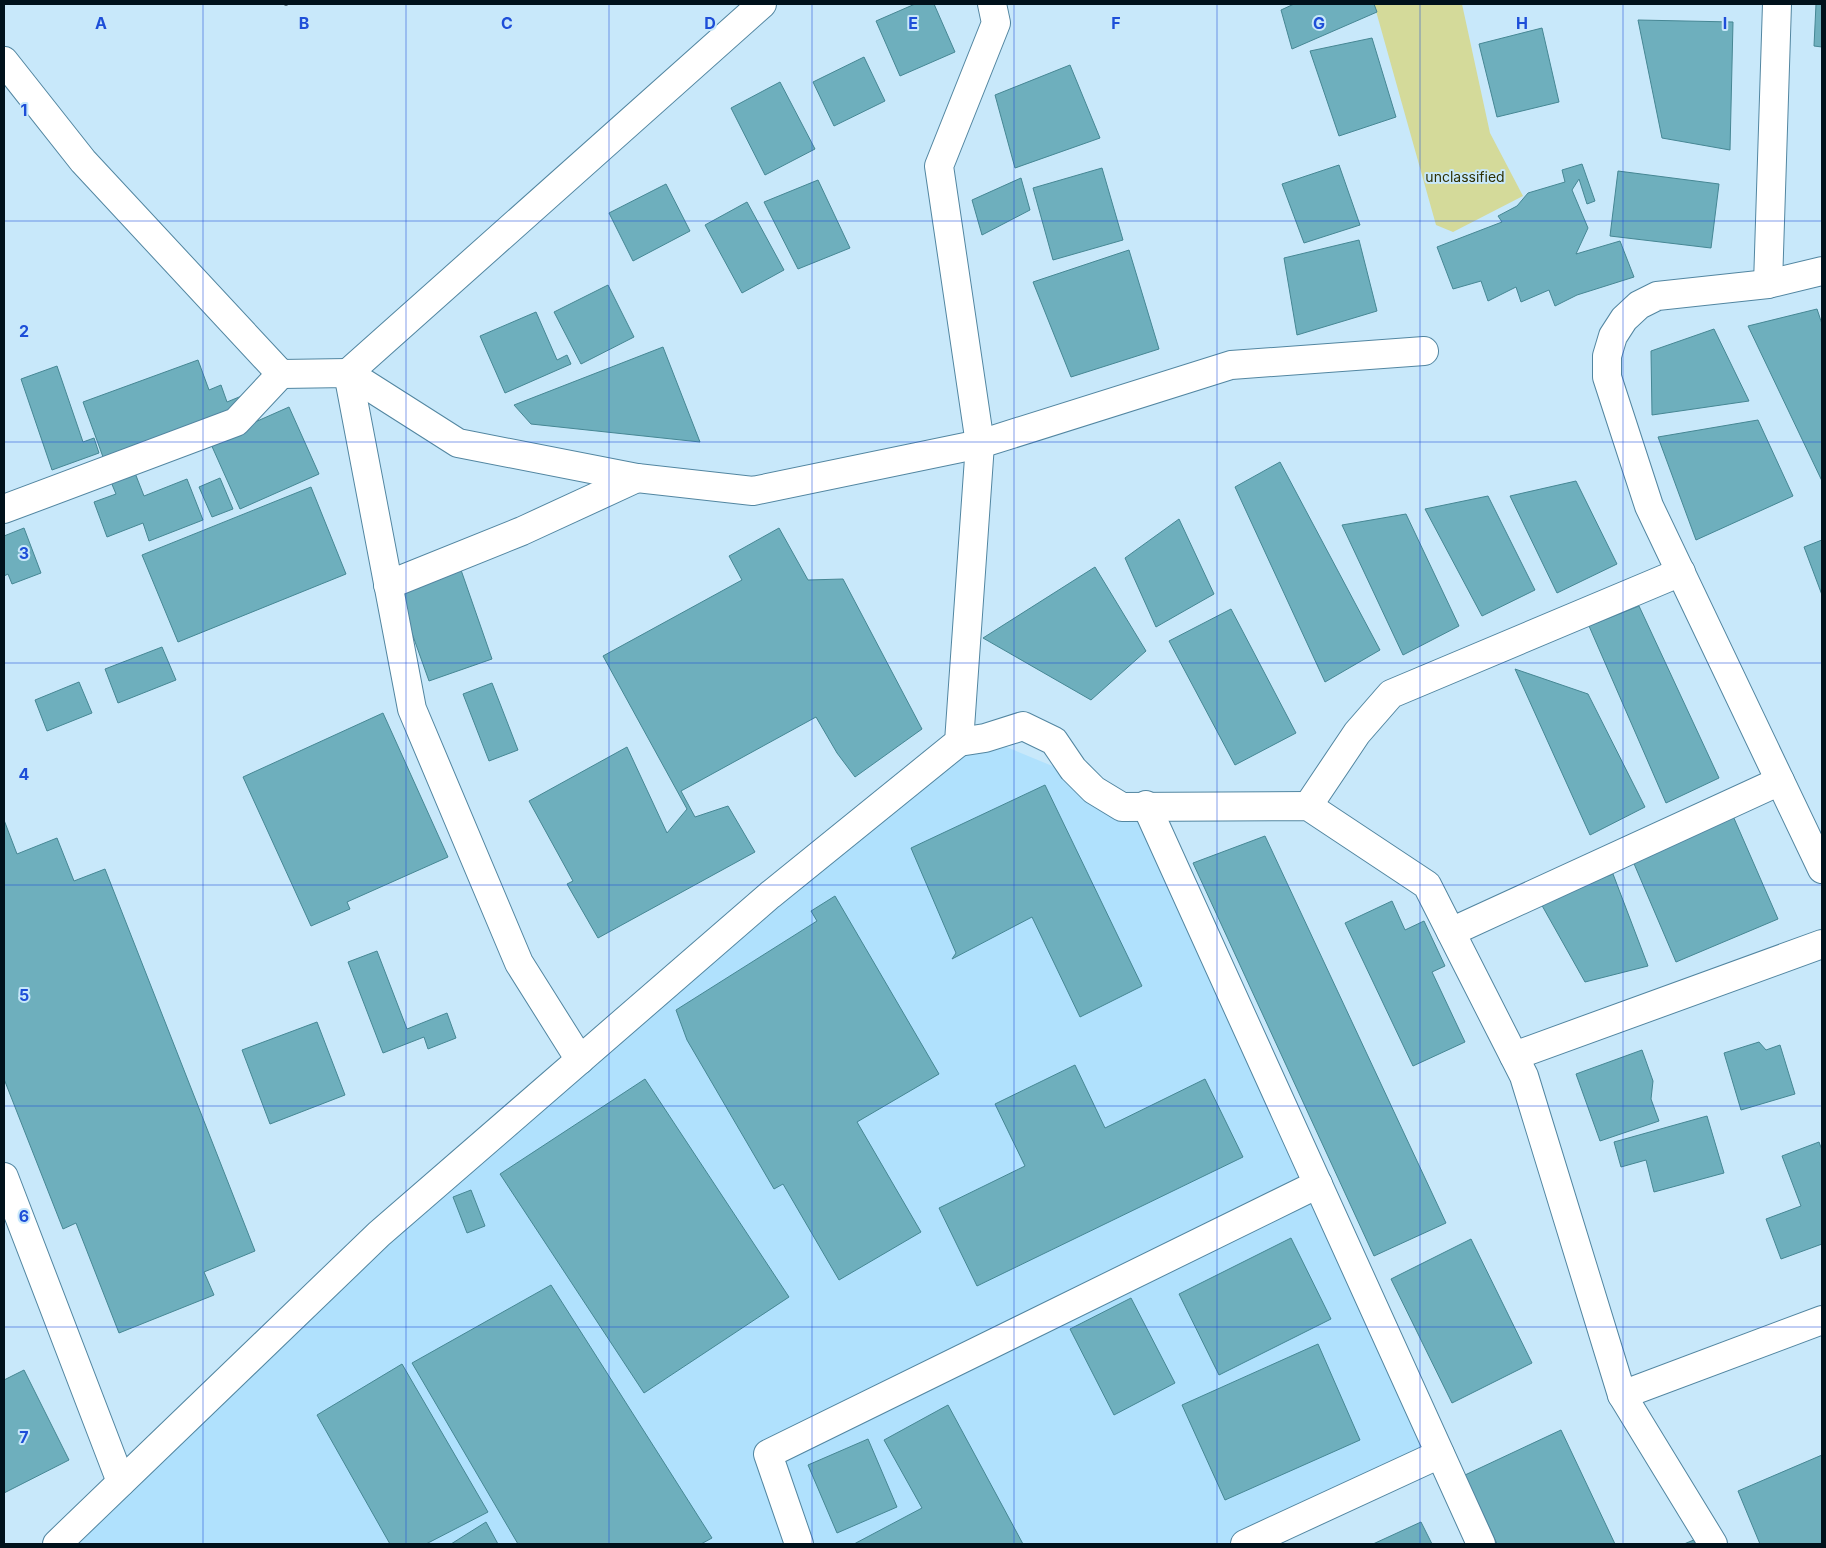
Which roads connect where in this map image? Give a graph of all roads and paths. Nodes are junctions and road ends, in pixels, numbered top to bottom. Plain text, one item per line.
1 (762, 4) edge
2 (992, 4) edge
3 (1777, 4) edge
4 (4, 62) edge
5 (1822, 271) edge
6 (1768, 284) junction
7 (1424, 351) dead end
8 (348, 373) junction
9 (281, 374) junction
10 (980, 444) junction
11 (637, 478) junction
12 (4, 509) edge
13 (1681, 572) junction
14 (388, 585) junction
15 (959, 742) junction
16 (1780, 781) junction
17 (1146, 806) junction
18 (1308, 806) junction
19 (1822, 868) edge
20 (1451, 932) junction
21 (1822, 944) edge
22 (1514, 1056) junction
23 (580, 1060) junction
24 (4, 1177) edge
25 (1318, 1184) junction
26 (1822, 1320) edge
27 (1622, 1395) junction
28 (1440, 1454) junction
29 (121, 1482) junction
30 (57, 1544) edge
31 (799, 1544) edge
32 (1245, 1544) edge
33 (1481, 1544) edge
34 (1712, 1544) edge

1 - 8 street
2 - 10 street
3 - 6 street
4 - 9 street
5 - 6 street
6 - 13 street
7 - 10 street
8 - 9 street
8 - 11 street
8 - 14 street
9 - 12 street
10 - 11 street
10 - 15 street
11 - 14 street
13 - 16 street
13 - 18 street
14 - 23 street
15 - 17 street
15 - 23 street
16 - 19 street
16 - 20 street
17 - 18 street
17 - 25 street
18 - 20 street
20 - 22 street
21 - 22 street
22 - 27 street
23 - 29 street
24 - 29 street
25 - 28 street
25 - 31 street
26 - 27 street
27 - 34 street
28 - 32 street
28 - 33 street
29 - 30 street

